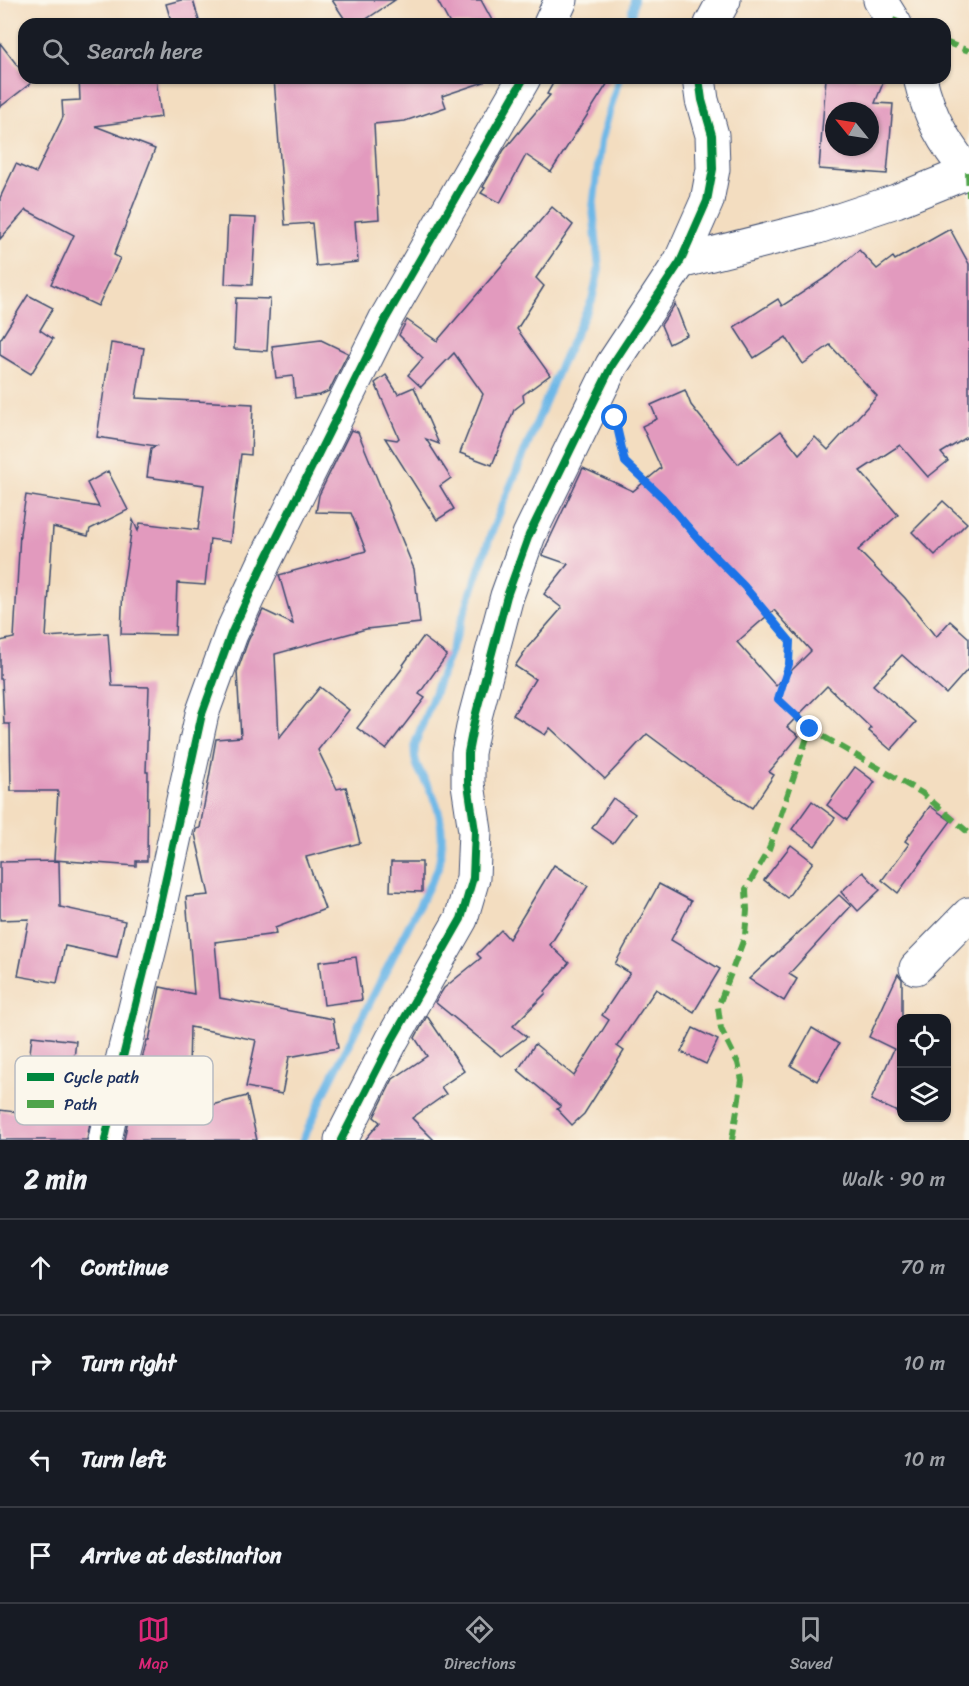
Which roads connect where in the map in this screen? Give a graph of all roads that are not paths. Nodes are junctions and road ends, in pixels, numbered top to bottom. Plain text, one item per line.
1 (561, 0) edge
2 (724, 0) edge
3 (880, 0) edge
4 (552, 18) edge
5 (714, 18) edge
6 (891, 18) edge
7 (521, 84) edge
8 (700, 84) edge
9 (921, 84) edge
10 (680, 262) junction
11 (969, 914) edge
12 (915, 968) dead end
13 (123, 1056) edge
14 (108, 1125) edge
15 (105, 1140) edge
16 (341, 1140) edge

1 - 4 street
2 - 5 street
3 - 6 street
7 - 13 street
8 - 10 street
9 - 10 street
10 - 16 street
11 - 12 street
14 - 15 street

